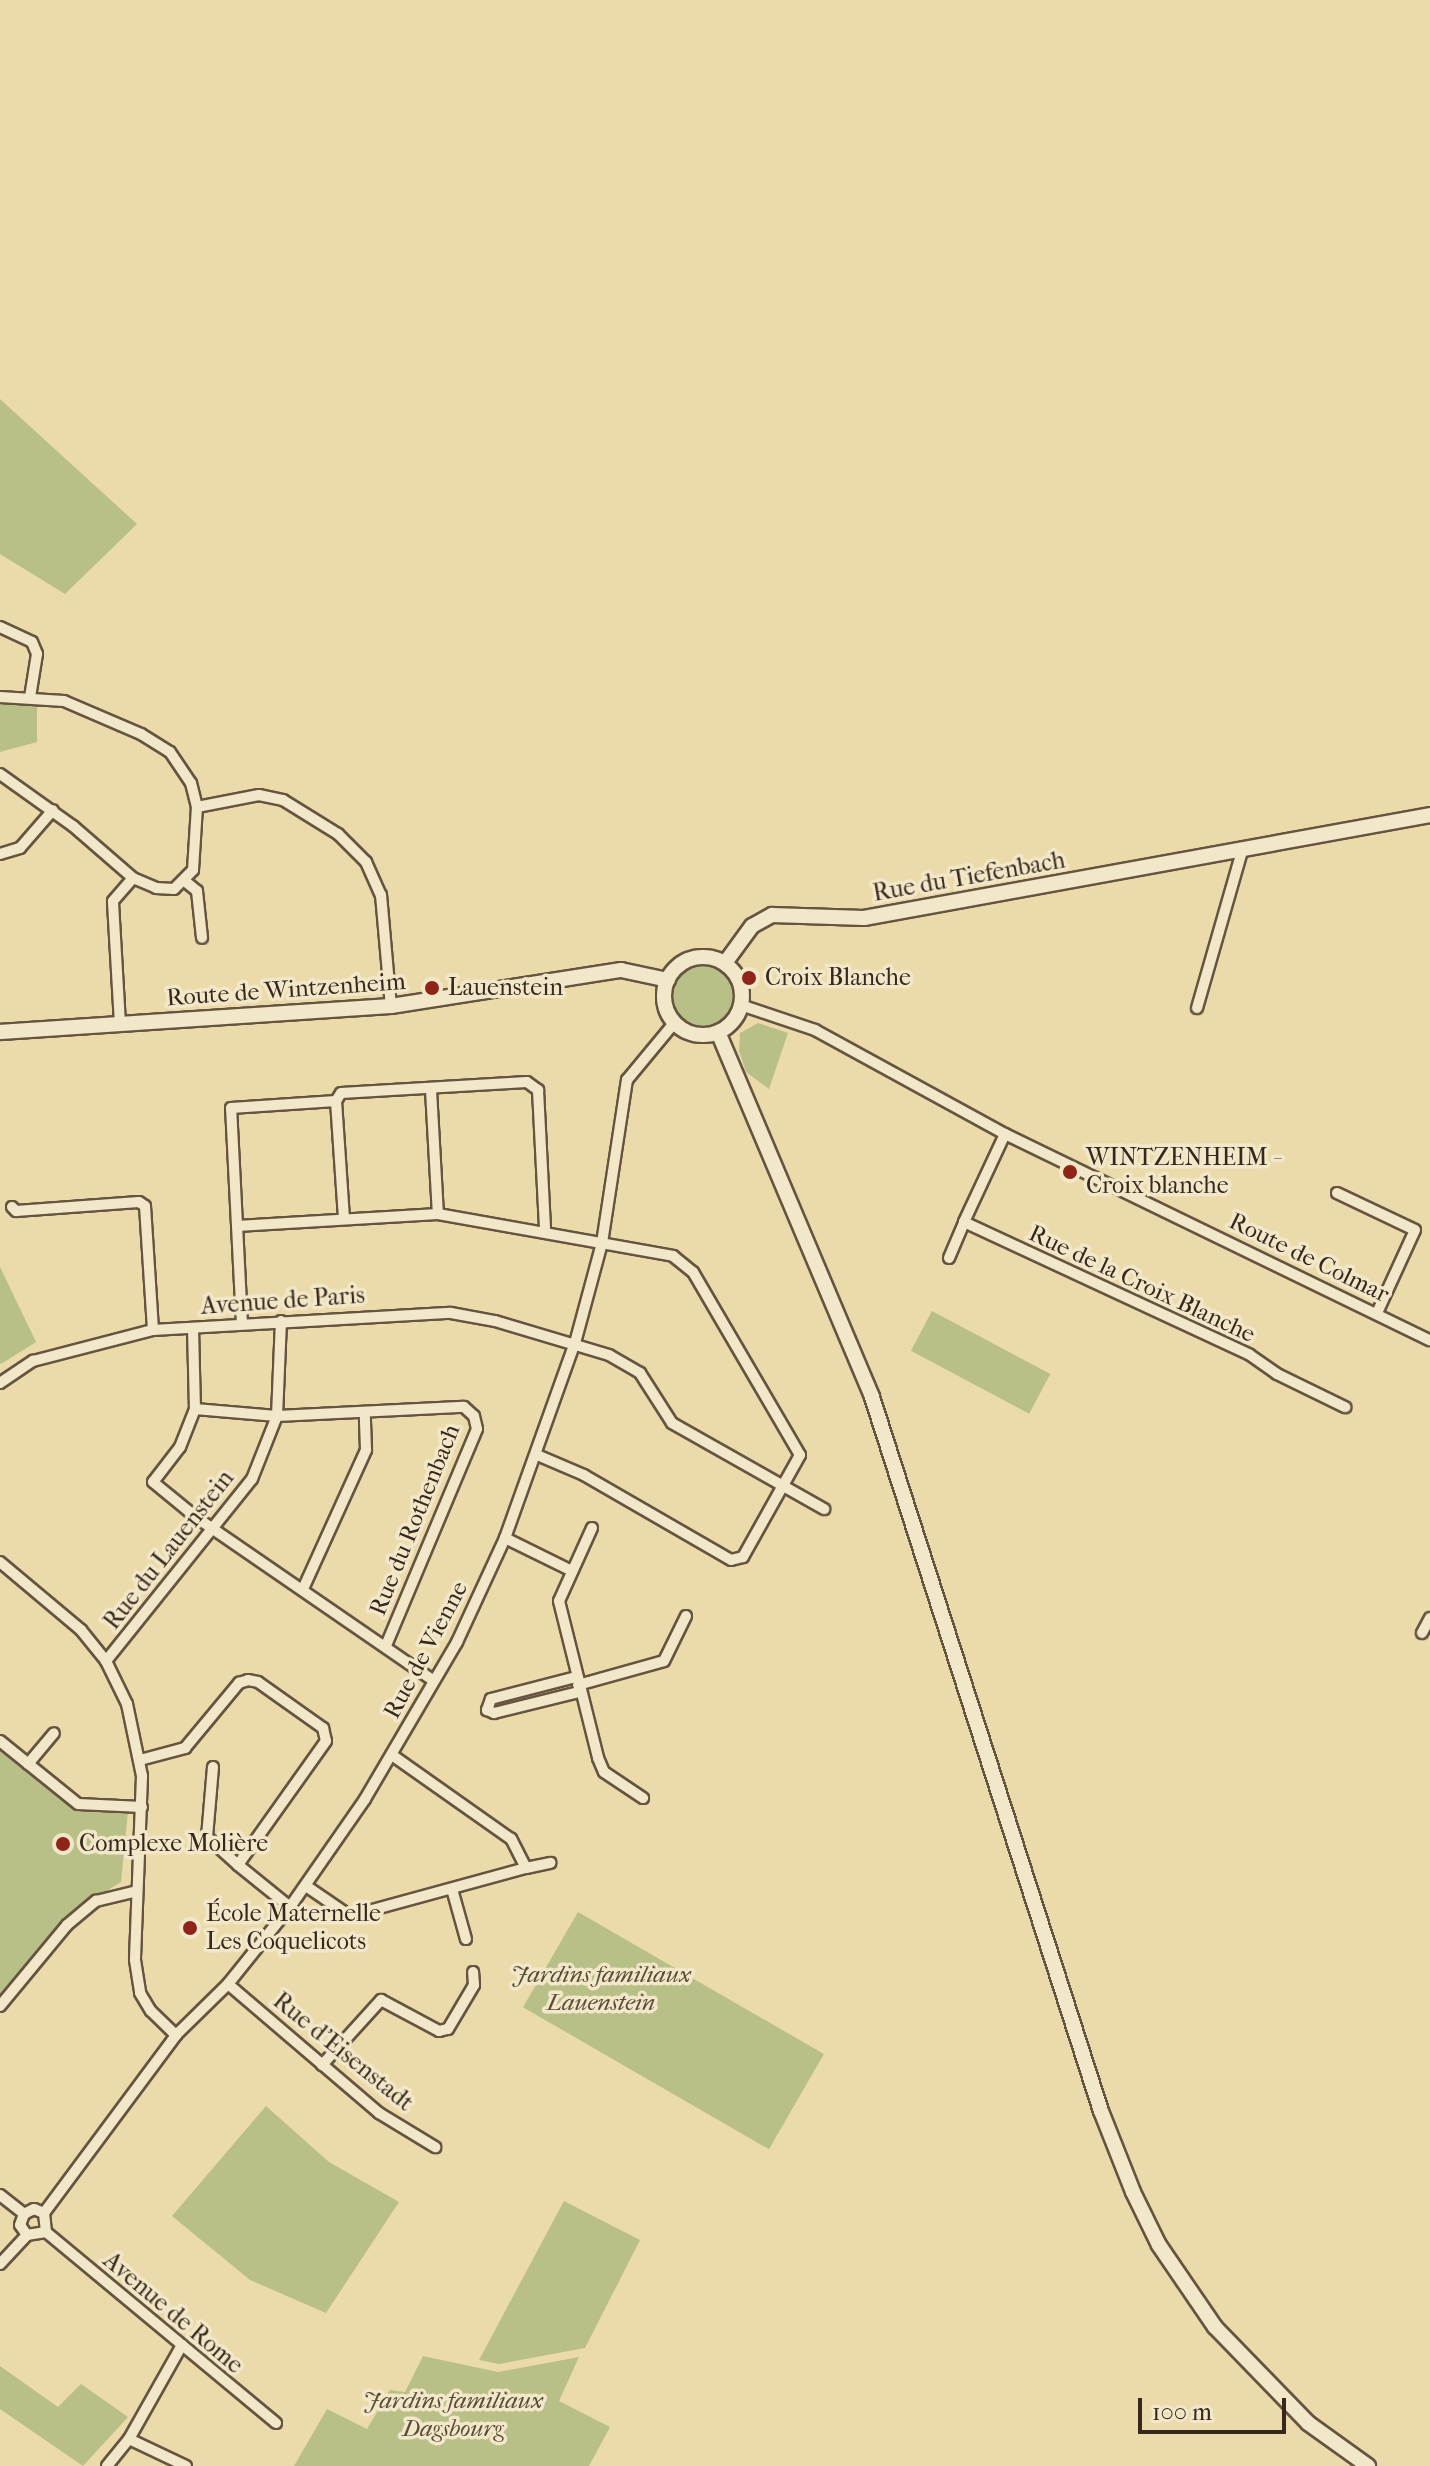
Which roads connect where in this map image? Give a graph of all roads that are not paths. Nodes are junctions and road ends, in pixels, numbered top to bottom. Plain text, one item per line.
1 (0, 627) edge
2 (0, 697) edge
3 (30, 697) junction
4 (0, 774) edge
5 (197, 807) junction
6 (53, 810) junction
7 (1430, 815) edge
8 (1242, 851) junction
9 (0, 854) edge
10 (133, 878) junction
11 (186, 882) junction
12 (202, 938) dead end
13 (725, 963) junction
14 (668, 980) junction
15 (741, 1005) junction
16 (391, 1006) junction
17 (1197, 1008) dead end
18 (675, 1022) junction
19 (120, 1024) junction
20 (0, 1032) edge
21 (718, 1032) junction
22 (431, 1090) junction
23 (336, 1101) junction
24 (1001, 1132) junction
25 (1337, 1193) dead end
26 (12, 1207) dead end
27 (438, 1214) junction
28 (344, 1219) junction
29 (964, 1222) junction
30 (237, 1226) junction
31 (545, 1229) junction
32 (602, 1243) junction
33 (949, 1258) dead end
34 (1377, 1313) junction
35 (281, 1321) junction
36 (242, 1324) junction
37 (193, 1328) junction
38 (153, 1330) junction
39 (1430, 1340) edge
40 (575, 1343) junction
41 (0, 1383) edge
42 (1345, 1407) dead end
43 (195, 1409) junction
44 (365, 1414) junction
45 (277, 1416) junction
46 (537, 1455) junction
47 (784, 1486) junction
48 (824, 1509) dead end
49 (217, 1528) junction
50 (592, 1528) dead end
51 (505, 1538) junction
52 (2, 1567) edge
53 (572, 1571) junction
54 (303, 1589) junction
55 (686, 1616) dead end
56 (1430, 1618) edge
57 (1422, 1633) dead end
58 (386, 1646) junction
59 (106, 1661) junction
60 (433, 1680) junction
61 (578, 1685) junction
62 (54, 1733) dead end
63 (0, 1741) edge
64 (392, 1755) junction
65 (140, 1760) junction
66 (28, 1764) junction
67 (213, 1767) dead end
68 (643, 1798) dead end
69 (142, 1807) junction
70 (550, 1863) dead end
71 (238, 1865) junction
72 (526, 1868) junction
73 (306, 1886) junction
74 (452, 1889) junction
75 (137, 1891) junction
76 (290, 1907) junction
77 (466, 1939) dead end
78 (473, 1972) dead end
79 (228, 1984) junction
80 (0, 2006) edge
81 (176, 2035) junction
82 (322, 2065) junction
83 (435, 2147) dead end
84 (0, 2195) edge
85 (44, 2213) junction
86 (24, 2214) junction
87 (46, 2232) junction
88 (27, 2235) junction
89 (0, 2264) edge
90 (182, 2345) junction
91 (276, 2423) dead end
92 (129, 2439) junction
93 (107, 2466) edge
94 (186, 2466) edge
95 (1368, 2466) edge

1 - 3 street
2 - 3 street
3 - 5 street
4 - 6 street
5 - 11 street
5 - 16 street
6 - 9 street
6 - 10 street
7 - 8 main road, Rue du Tiefenbach
8 - 13 main road, Rue du Tiefenbach
8 - 17 street
10 - 11 street
10 - 19 street
11 - 12 street
13 - 14 main road
13 - 15 main road
14 - 16 main road, Route de Wintzenheim
14 - 18 main road
15 - 21 main road
15 - 24 street
16 - 19 main road, Route de Wintzenheim
18 - 21 main road
18 - 32 street, Rue de Vienne
19 - 20 main road, Route de Wintzenheim
21 - 95 main road
22 - 23 street
22 - 27 street
22 - 31 street
23 - 28 street
23 - 30 street
24 - 29 street
24 - 34 street, Route de Colmar
25 - 34 street
26 - 38 street
27 - 28 street
27 - 31 street
28 - 30 street
29 - 33 street
29 - 42 street, Rue de la Croix Blanche
30 - 36 street
31 - 32 street
32 - 40 street, Rue de Vienne
32 - 47 street
34 - 39 street, Route de Colmar
35 - 36 street, Avenue de Paris
35 - 40 street, Avenue de Paris
35 - 45 street, Rue du Lauenstein
36 - 37 street, Avenue de Paris
37 - 38 street, Avenue de Paris
37 - 43 street
38 - 41 street, Avenue de Paris
40 - 46 street, Rue de Vienne
40 - 47 street, Avenue de Paris
43 - 45 street, Rue du Rothenbach
43 - 49 street
44 - 45 street, Rue du Rothenbach
44 - 54 street
44 - 58 street, Rue du Rothenbach
45 - 49 street, Rue du Lauenstein
46 - 47 street
46 - 51 street, Rue de Vienne
47 - 48 street, Avenue de Paris
49 - 54 street
49 - 59 street, Rue du Lauenstein
50 - 53 street
51 - 53 street
51 - 60 street, Rue de Vienne
52 - 59 street
53 - 61 street
54 - 58 street
55 - 61 street
56 - 57 street
58 - 60 street
59 - 65 street
60 - 64 street, Rue de Vienne
61 - 61 street
61 - 68 street
62 - 66 street
63 - 66 street
64 - 72 street
64 - 73 street, Rue de Vienne
65 - 69 street
65 - 71 street
66 - 69 street
67 - 71 street
69 - 75 street
70 - 72 street
71 - 76 street
72 - 74 street
73 - 74 street
73 - 76 street, Rue de Vienne
74 - 77 street
75 - 80 street
75 - 81 street
76 - 79 street, Rue de Vienne
78 - 82 street
79 - 81 street, Rue de Vienne
79 - 82 street, Rue d'Eisenstadt
81 - 85 street, Rue de Vienne
82 - 83 street, Rue d'Eisenstadt
84 - 86 street
85 - 86 street
85 - 87 street
86 - 88 street
87 - 88 street
87 - 90 street, Avenue de Rome
88 - 89 street
90 - 91 street, Avenue de Rome
90 - 92 street
92 - 93 street
92 - 94 street

